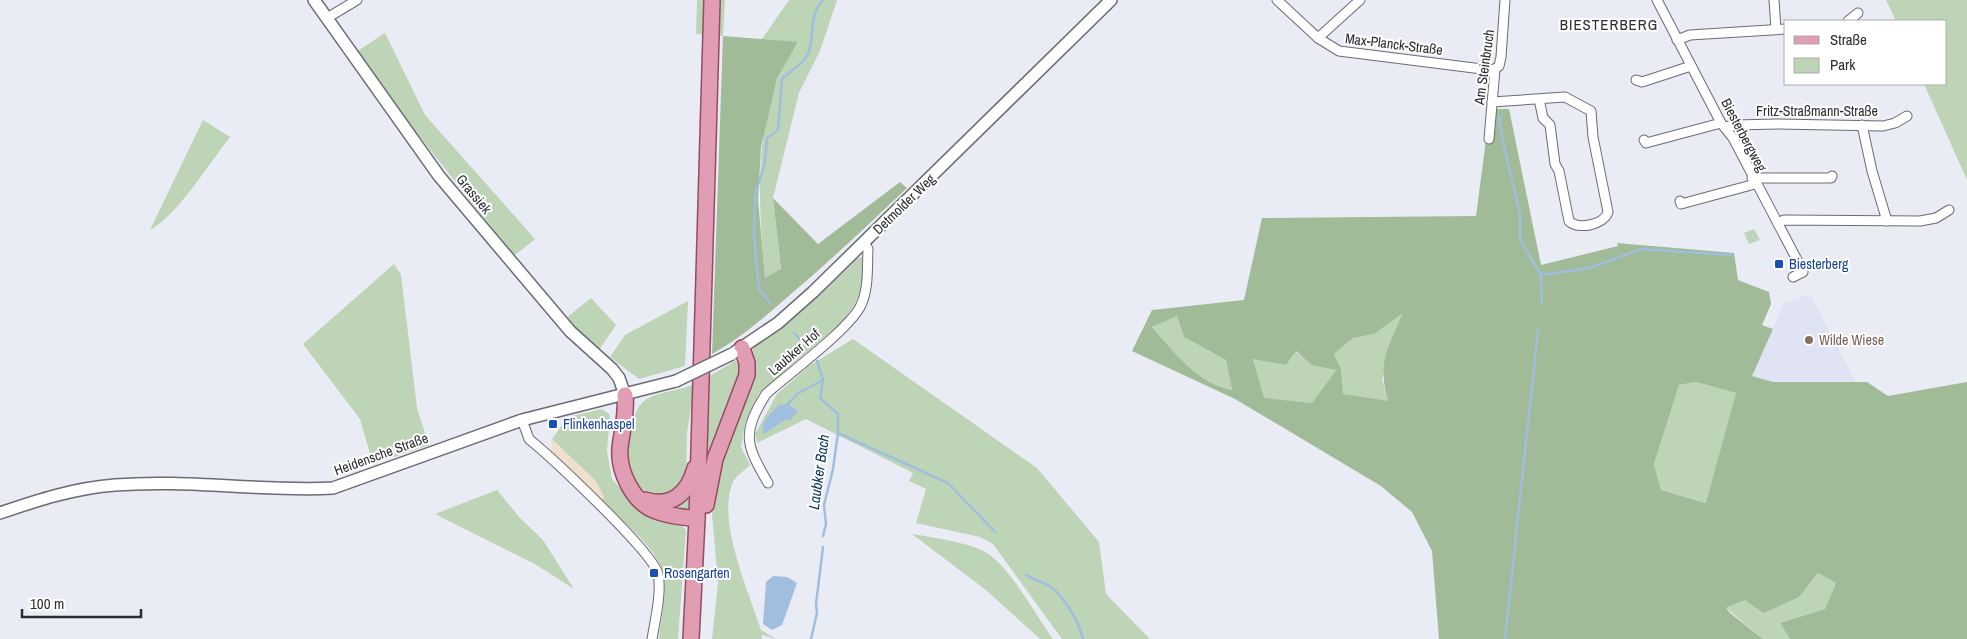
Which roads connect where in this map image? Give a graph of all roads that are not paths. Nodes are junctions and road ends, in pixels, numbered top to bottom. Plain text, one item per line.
1 (314, 0) edge
2 (357, 0) edge
3 (712, 0) edge
4 (1111, 0) edge
5 (1277, 0) edge
6 (1360, 0) edge
7 (1505, 0) edge
8 (1657, 0) edge
9 (1774, 0) edge
10 (1858, 13) dead end
11 (327, 18) junction
12 (1849, 20) edge
13 (1776, 29) junction
14 (1784, 29) edge
15 (1318, 38) junction
16 (1678, 40) junction
17 (1691, 66) junction
18 (1495, 68) junction
19 (1636, 80) dead end
20 (1539, 99) junction
21 (1492, 102) junction
22 (1907, 116) dead end
23 (1723, 125) junction
24 (1862, 126) junction
25 (1490, 139) dead end
26 (1644, 140) dead end
27 (1832, 176) dead end
28 (1754, 181) junction
29 (1680, 201) dead end
30 (1949, 210) dead end
31 (1887, 221) junction
32 (1778, 223) junction
33 (864, 243) junction
34 (1793, 277) dead end
35 (737, 351) junction
36 (676, 381) joint
37 (624, 395) junction
38 (522, 420) junction
39 (699, 456) junction
40 (768, 483) dead end
41 (638, 498) junction
42 (0, 512) edge
43 (697, 519) junction
44 (696, 560) junction
45 (652, 639) edge
46 (691, 639) edge

1 - 11 street, Grassiek
2 - 11 street
3 - 39 main road
4 - 33 street, Detmolder Weg
5 - 15 street, Max-Planck-Straße
6 - 15 street
7 - 18 street, Am Steinbruch
8 - 16 street, Biesterbergweg
9 - 13 street
10 - 12 street
11 - 37 street, Grassiek
13 - 14 street
13 - 16 street
15 - 18 street, Max-Planck-Straße
16 - 17 street, Biesterbergweg
17 - 19 street
17 - 23 street, Biesterbergweg
18 - 21 street, Am Steinbruch
20 - 20 street
20 - 21 street
21 - 25 street, Am Steinbruch
22 - 24 street, Fritz-Straßmann-Straße
23 - 24 street, Fritz-Straßmann-Straße
23 - 26 street, Fritz-Straßmann-Straße
23 - 28 street, Biesterbergweg
24 - 31 street
27 - 28 street
28 - 29 street
28 - 32 street, Biesterbergweg
30 - 31 street
31 - 32 street
32 - 34 street, Biesterbergweg
33 - 35 street, Detmolder Weg
33 - 40 street, Laubker Hof
35 - 36 street, Detmolder Weg, bridge
35 - 44 main road
36 - 37 street, Heidensche Straße
37 - 38 street, Heidensche Straße
37 - 41 main road
38 - 42 street, Heidensche Straße
38 - 45 street
39 - 41 main road
39 - 43 main road
41 - 43 main road
43 - 44 main road
44 - 46 main road

